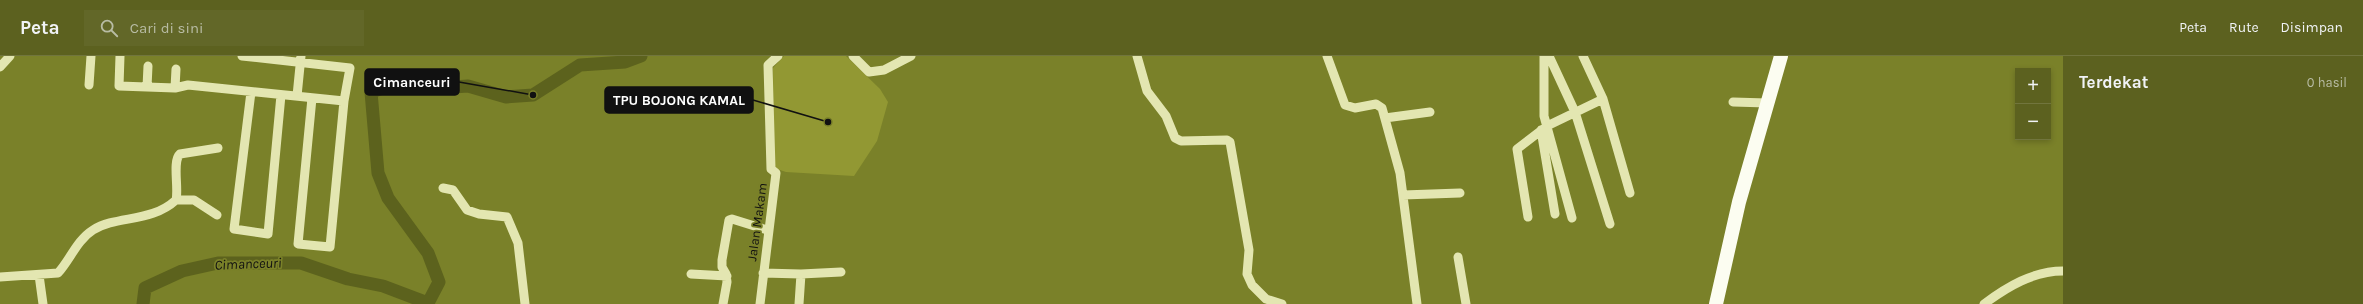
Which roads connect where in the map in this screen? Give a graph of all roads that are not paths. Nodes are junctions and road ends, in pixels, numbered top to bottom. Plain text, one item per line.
1 (10, 56) edge
2 (92, 56) edge
3 (120, 56) edge
4 (242, 56) edge
5 (778, 56) edge
6 (853, 56) edge
7 (911, 56) edge
8 (1137, 56) edge
9 (1327, 56) edge
10 (1544, 56) edge
11 (1549, 56) edge
12 (1583, 56) edge
13 (1781, 56) edge
14 (301, 59) edge
15 (148, 66) dead end
16 (0, 67) edge
17 (176, 68) dead end
18 (89, 85) dead end
19 (147, 87) junction
20 (175, 88) junction
21 (251, 92) junction
22 (281, 95) junction
23 (297, 96) junction
24 (312, 98) junction
25 (1603, 99) junction
26 (344, 101) junction
27 (1733, 102) dead end
28 (1767, 103) junction
29 (1430, 112) dead end
30 (1575, 112) junction
31 (1385, 118) junction
32 (1544, 128) junction
33 (218, 148) dead end
34 (443, 188) dead end
35 (1460, 193) dead end
36 (1630, 193) dead end
37 (1404, 195) junction
38 (176, 200) junction
39 (1555, 214) dead end
40 (218, 215) dead end
41 (1528, 217) dead end
42 (1572, 218) dead end
43 (1610, 224) dead end
44 (764, 228) dead end
45 (1458, 257) dead end
46 (2063, 271) edge
47 (841, 272) dead end
48 (763, 273) junction
49 (691, 274) dead end
50 (801, 274) junction
51 (39, 275) junction
52 (727, 276) junction
53 (0, 277) edge
54 (43, 304) edge
55 (525, 304) edge
56 (723, 304) edge
57 (760, 304) edge
58 (799, 304) edge
59 (1282, 304) edge
60 (1417, 304) edge
61 (1466, 304) edge
62 (1716, 304) edge
63 (1984, 304) edge

1 - 16 street
2 - 18 street
3 - 19 street
4 - 14 street
5 - 48 street, Jalan Makam
6 - 7 street
8 - 59 street
9 - 31 street
10 - 32 street
11 - 30 street
12 - 25 street
13 - 28 main road
14 - 23 street
14 - 26 street
15 - 19 street
17 - 20 street
19 - 20 street
20 - 21 street
21 - 22 street
21 - 22 street
22 - 23 street
23 - 24 street
24 - 26 street
24 - 26 street
25 - 30 street
25 - 36 street
27 - 28 street
28 - 62 main road
29 - 31 street
30 - 32 street
30 - 43 street
31 - 37 street
32 - 39 street
32 - 41 street
32 - 42 street
33 - 38 street
34 - 55 street
35 - 37 street
37 - 60 street
38 - 40 street
38 - 51 street
44 - 52 street
45 - 61 street
46 - 63 street
47 - 50 street
48 - 50 street
48 - 57 street, Jalan Makam
49 - 52 street
50 - 58 street
51 - 53 street
51 - 54 street
52 - 56 street

